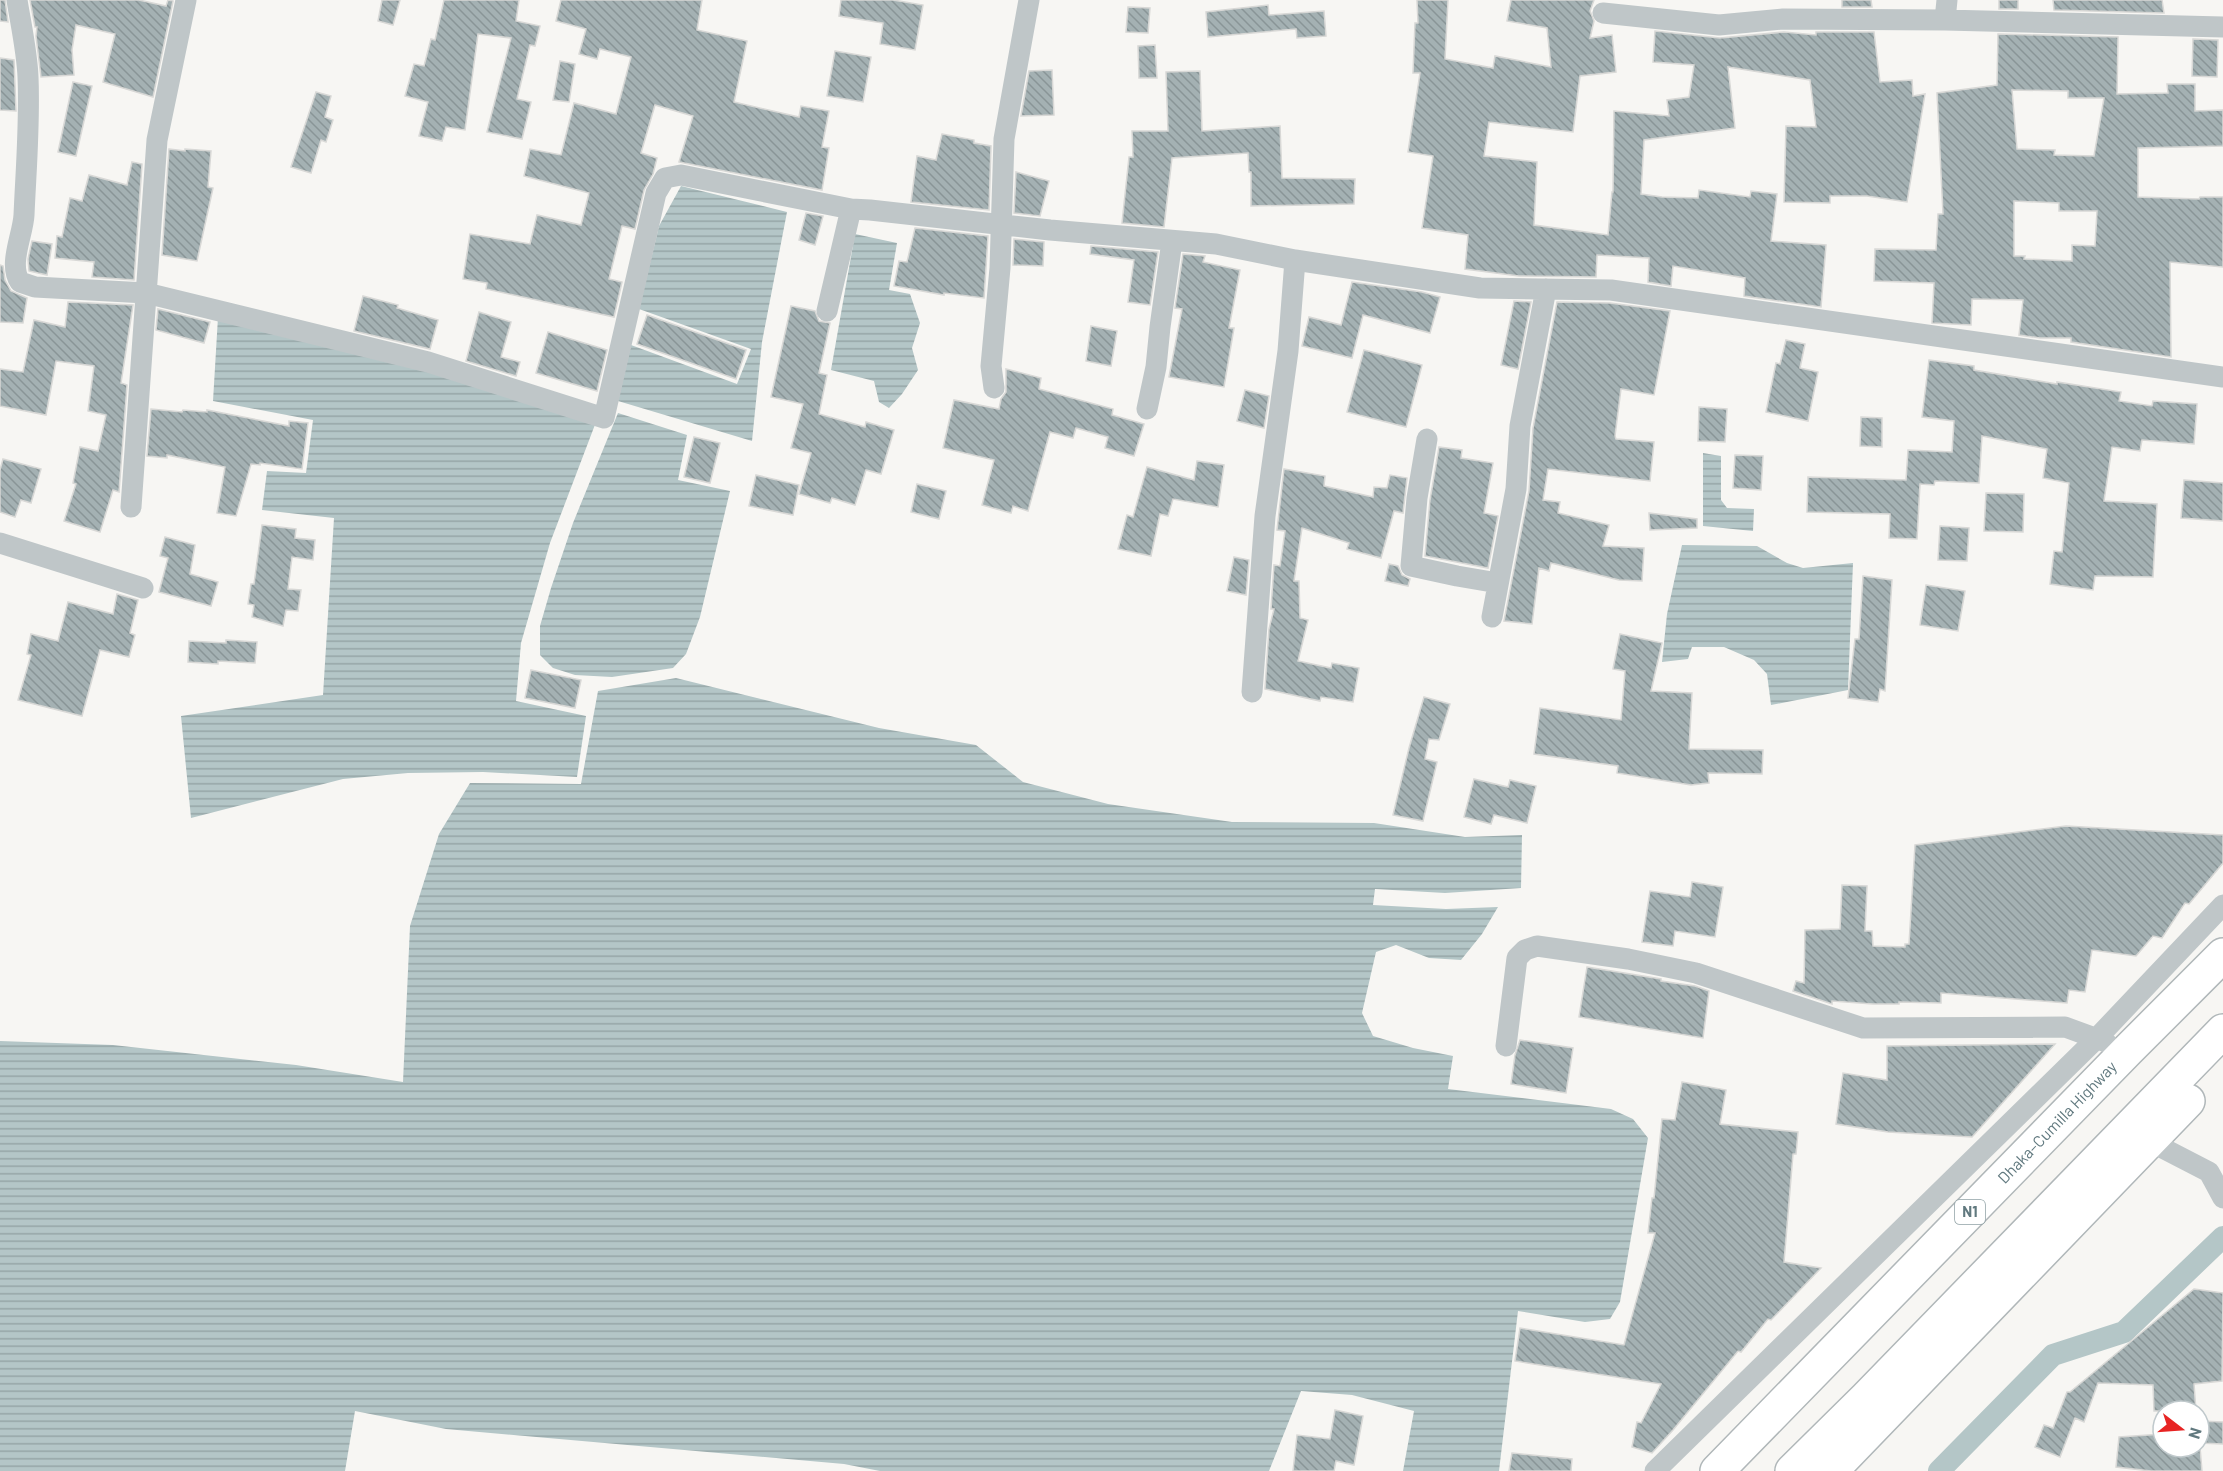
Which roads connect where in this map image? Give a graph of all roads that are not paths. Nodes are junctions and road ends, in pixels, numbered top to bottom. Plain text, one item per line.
1 (17, 0) edge
2 (186, 0) edge
3 (1029, 0) edge
4 (1946, 10) edge
5 (1603, 13) dead end
6 (2223, 27) edge
7 (851, 209) junction
8 (1001, 225) junction
9 (1172, 241) junction
10 (1295, 260) junction
11 (1546, 289) junction
12 (146, 293) junction
13 (827, 311) dead end
14 (2223, 377) edge
15 (994, 388) dead end
16 (1147, 409) dead end
17 (1427, 439) dead end
18 (131, 507) dead end
19 (0, 543) edge
20 (1498, 583) junction
21 (143, 588) dead end
22 (1491, 617) dead end
23 (1252, 693) dead end
24 (2223, 905) edge
25 (2223, 955) edge
26 (2223, 1031) edge
27 (2097, 1038) junction
28 (1506, 1046) dead end
29 (2128, 1050) junction
30 (2223, 1063) edge
31 (2149, 1141) junction
32 (2223, 1198) edge
33 (1655, 1471) edge
34 (1717, 1471) edge
35 (1792, 1471) edge
36 (1831, 1471) edge

1 - 12 street
2 - 12 street
3 - 8 street
4 - 5 street
4 - 6 street
7 - 8 street
7 - 12 street
7 - 13 street
8 - 9 street
8 - 15 street
9 - 10 street
9 - 16 street
10 - 11 street
10 - 23 street
11 - 14 street
11 - 20 street
12 - 18 street
17 - 20 street
19 - 21 street
20 - 22 street
24 - 27 street
25 - 29 highway, Dhaka–Cumilla Highway / N1
26 - 35 highway
27 - 28 street
27 - 29 street
27 - 33 street
29 - 34 highway, Dhaka–Cumilla Highway / N1
30 - 31 highway
31 - 32 street
31 - 36 highway

